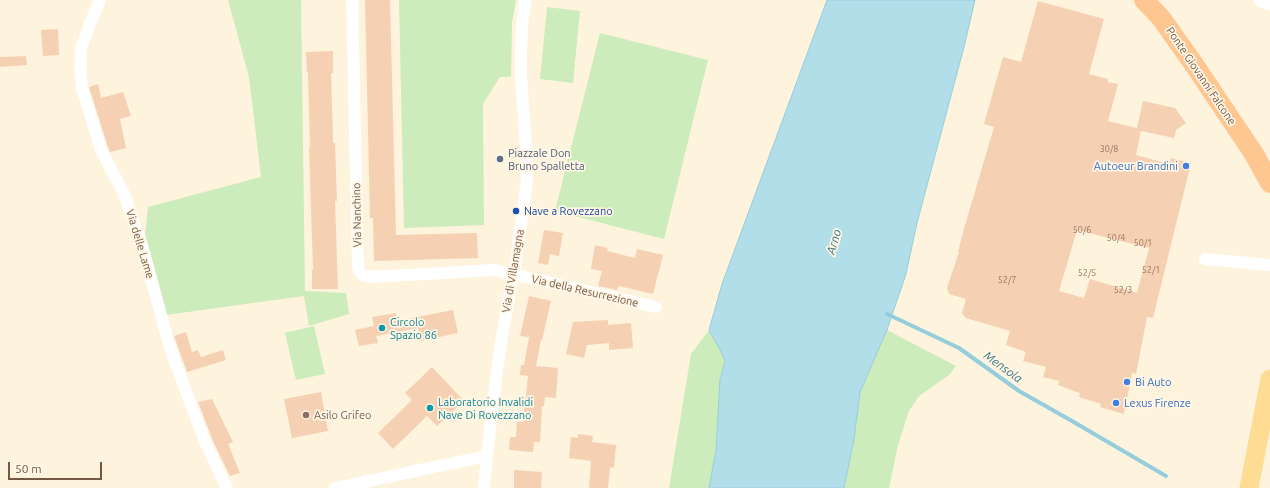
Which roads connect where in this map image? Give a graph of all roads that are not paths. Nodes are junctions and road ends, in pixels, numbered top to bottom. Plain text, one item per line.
1 (100, 0) edge
2 (352, 0) edge
3 (1144, 0) edge
4 (1261, 0) edge
5 (525, 2) edge
6 (1270, 3) edge
7 (1254, 154) junction
8 (1270, 168) edge
9 (1270, 183) edge
10 (1205, 259) dead end
11 (1270, 266) edge
12 (514, 274) junction
13 (656, 308) dead end
14 (1270, 379) edge
15 (487, 456) junction
16 (374, 484) edge
17 (227, 488) edge
18 (336, 488) edge
19 (484, 488) edge
20 (1249, 488) edge

1 - 17 street, Via delle Lame
2 - 12 street, Via Nanchino
3 - 7 highway, Ponte Giovanni Falcone
4 - 6 street
5 - 12 street, Via di Villamagna
7 - 8 highway, Ponte Giovanni Falcone
7 - 9 highway, Ponte Giovanni Falcone
10 - 11 street
12 - 13 street, Via della Resurrezione
12 - 15 street, Via di Villamagna
14 - 20 main road
15 - 16 street
15 - 19 street, Via di Villamagna
16 - 18 street

